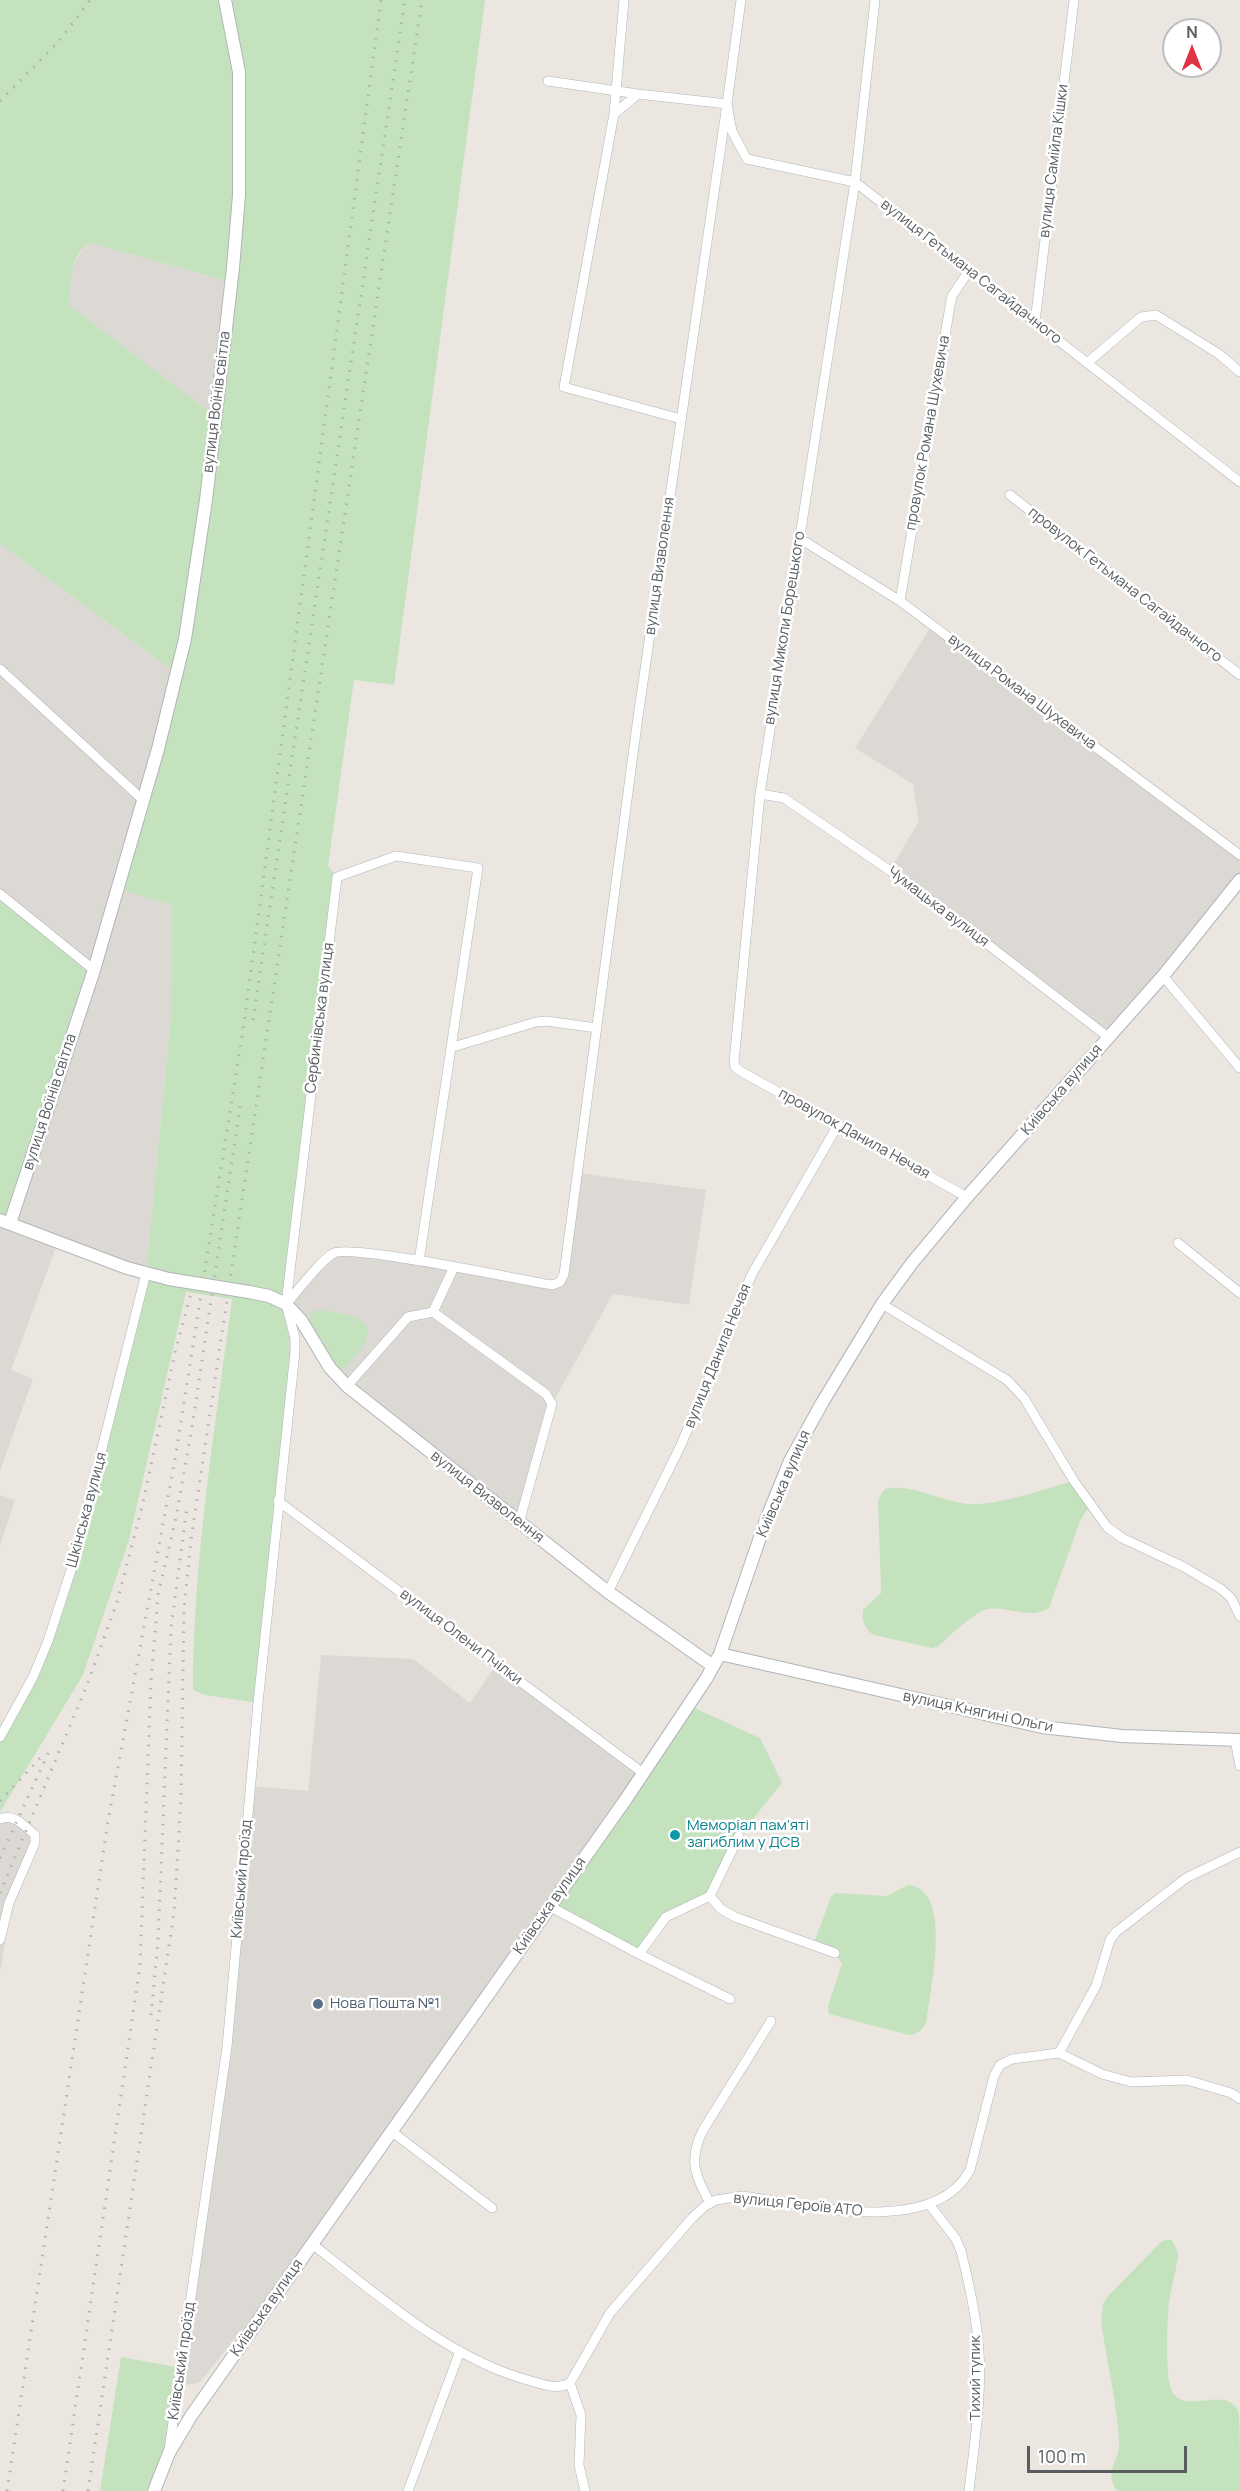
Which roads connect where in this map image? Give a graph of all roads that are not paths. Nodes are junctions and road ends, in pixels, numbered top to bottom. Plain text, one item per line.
1 (225, 0) edge
2 (624, 0) edge
3 (741, 0) edge
4 (875, 0) edge
5 (1074, 0) edge
6 (548, 81) dead end
7 (616, 90) junction
8 (638, 94) junction
9 (727, 104) junction
10 (614, 114) junction
11 (855, 182) junction
12 (969, 271) junction
13 (1035, 322) junction
14 (1087, 363) junction
15 (1240, 372) edge
16 (681, 419) junction
17 (1240, 482) edge
18 (1010, 495) dead end
19 (799, 538) junction
20 (900, 601) junction
21 (0, 669) edge
22 (1240, 675) edge
23 (760, 794) junction
24 (143, 800) junction
25 (1240, 855) edge
26 (1240, 880) edge
27 (0, 894) edge
28 (94, 970) junction
29 (1163, 976) junction
30 (597, 1028) junction
31 (1108, 1037) junction
32 (453, 1047) junction
33 (1240, 1068) edge
34 (742, 1072) joint
35 (838, 1125) junction
36 (967, 1197) junction
37 (5, 1222) edge
38 (1178, 1243) dead end
39 (419, 1261) junction
40 (454, 1267) junction
41 (146, 1273) junction
42 (1240, 1293) edge
43 (286, 1304) junction
44 (882, 1304) junction
45 (433, 1312) junction
46 (347, 1386) junction
47 (278, 1501) junction
48 (519, 1522) junction
49 (608, 1592) junction
50 (1240, 1602) edge
51 (1239, 1614) edge
52 (720, 1654) junction
53 (713, 1666) junction
54 (0, 1737) edge
55 (1238, 1740) edge
56 (1240, 1766) edge
57 (643, 1773) junction
58 (0, 1818) edge
59 (739, 1836) dead end
60 (1240, 1852) edge
61 (710, 1896) junction
62 (549, 1906) junction
63 (0, 1940) edge
64 (835, 1953) dead end
65 (639, 1954) junction
66 (729, 1999) dead end
67 (771, 2021) dead end
68 (1059, 2053) junction
69 (1240, 2099) edge
70 (391, 2131) junction
71 (710, 2203) junction
72 (929, 2204) junction
73 (492, 2208) dead end
74 (312, 2244) junction
75 (460, 2351) junction
76 (570, 2383) junction
77 (169, 2453) junction
78 (154, 2491) edge
79 (408, 2491) edge
80 (585, 2491) edge
81 (969, 2491) edge

1 - 24 street, вулиця Воїнів світла
2 - 7 street
3 - 9 street
4 - 11 street, вулиця Миколи Борецького
5 - 13 street, вулиця Самійла Кішки
6 - 7 street
7 - 8 street
7 - 10 street
8 - 9 street
8 - 10 street
9 - 11 street
9 - 16 street, вулиця Визволення
10 - 16 street
11 - 12 street, вулиця Гетьмана Сагайдачного
11 - 19 street, вулиця Миколи Борецького
12 - 13 street, вулиця Гетьмана Сагайдачного
12 - 20 street, провулок Романа Шухевича
13 - 14 street, вулиця Гетьмана Сагайдачного
14 - 15 street
14 - 17 street, вулиця Гетьмана Сагайдачного
16 - 30 street, вулиця Визволення
18 - 22 street, провулок Гетьмана Сагайдачного
19 - 20 street, вулиця Романа Шухевича
19 - 23 street, вулиця Миколи Борецького
20 - 25 street, вулиця Романа Шухевича
21 - 24 street
23 - 31 street, Чумацька вулиця
23 - 34 street, вулиця Миколи Борецького
24 - 28 street, вулиця Воїнів світла
26 - 29 street, Київська вулиця
27 - 28 street
28 - 37 street, вулиця Воїнів світла
29 - 31 street, Київська вулиця
29 - 33 street
30 - 32 street
30 - 40 street, вулиця Визволення
31 - 36 street, Київська вулиця
32 - 39 street
32 - 43 street, Сербинівська вулиця
34 - 35 street, провулок Данила Нечая
35 - 36 street, провулок Данила Нечая
35 - 49 street, вулиця Данила Нечая
36 - 44 street, Київська вулиця
37 - 41 street
38 - 42 street
39 - 40 street, вулиця Визволення
39 - 43 street, вулиця Визволення
40 - 45 street
41 - 43 street, bridge
41 - 54 street, Шкінська вулиця
43 - 46 street, вулиця Визволення
43 - 47 street, Київський проїзд
44 - 51 street
44 - 52 street, Київська вулиця
45 - 46 street
45 - 48 street
46 - 48 street, вулиця Визволення
47 - 57 street, вулиця Олени Пчілки
47 - 77 street, Київський проїзд
48 - 49 street, вулиця Визволення
49 - 53 street, вулиця Визволення
50 - 51 street
52 - 53 street, Київська вулиця
52 - 55 street, вулиця Княгині Ольги
53 - 57 street, Київська вулиця
55 - 56 street
57 - 62 street, Київська вулиця
58 - 63 street
59 - 61 street
60 - 68 street
61 - 64 street
61 - 65 street
62 - 65 street
62 - 70 street, Київська вулиця
65 - 66 street
67 - 71 street
68 - 69 street
68 - 72 street, вулиця Героїв АТО
70 - 73 street
70 - 74 street, Київська вулиця
71 - 72 street, вулиця Героїв АТО
71 - 76 street, вулиця Героїв АТО
72 - 81 street, Тихий тупик
74 - 75 street
74 - 77 street, Київська вулиця
75 - 76 street
75 - 79 street
76 - 80 street
77 - 78 street, Київська вулиця

